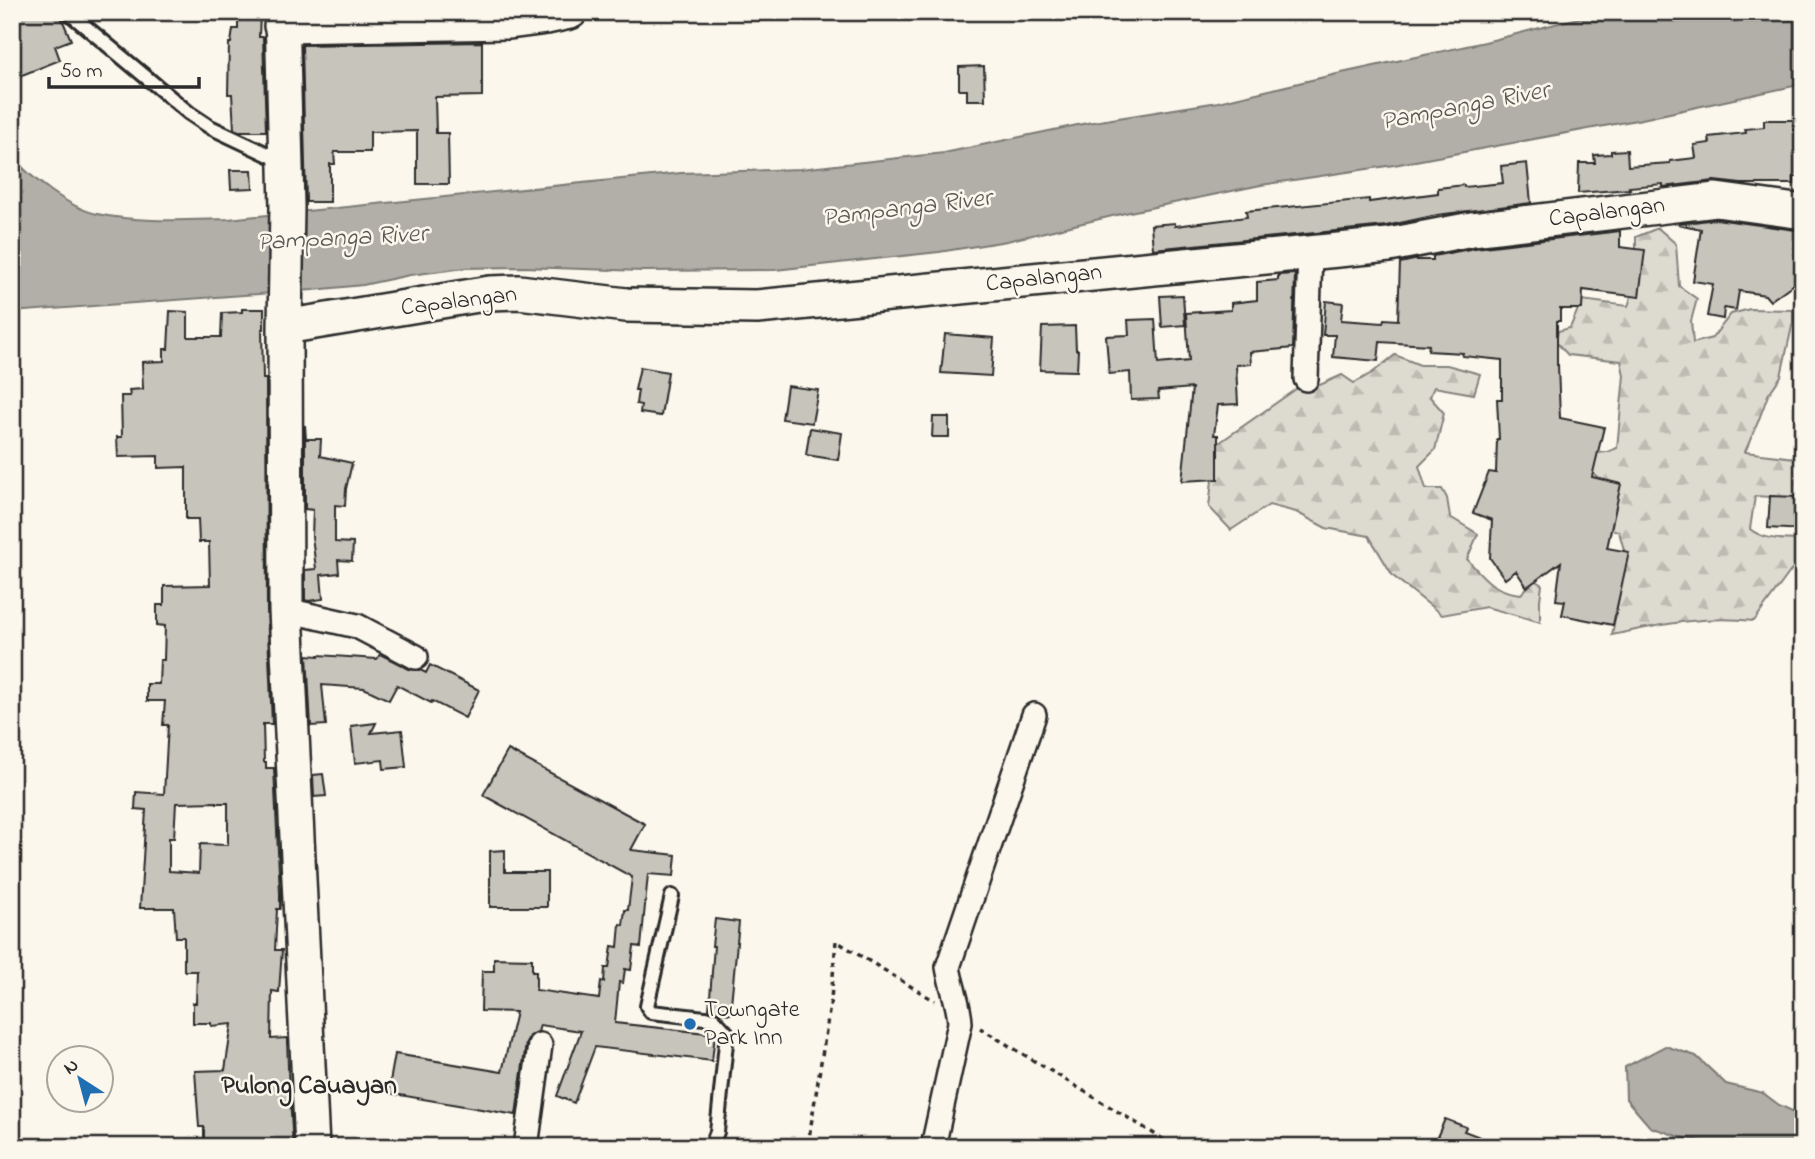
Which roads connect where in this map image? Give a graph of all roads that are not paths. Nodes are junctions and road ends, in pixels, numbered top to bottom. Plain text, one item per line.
1 (68, 12) edge
2 (570, 12) edge
3 (282, 19) edge
4 (285, 163) junction
5 (1803, 212) edge
6 (1310, 253) junction
7 (285, 316) junction
8 (1306, 379) dead end
9 (286, 610) junction
10 (416, 657) dead end
11 (1034, 715) dead end
12 (672, 897) dead end
13 (540, 1045) dead end
14 (312, 1147) edge
15 (526, 1147) edge
16 (711, 1147) edge
17 (933, 1147) edge

1 - 4 lane
2 - 3 street
3 - 4 street
4 - 7 street
5 - 6 street, Capalangan
6 - 7 street, Capalangan
6 - 8 street
7 - 9 street
9 - 10 street
9 - 14 street
11 - 17 street
12 - 16 lane
13 - 15 street

